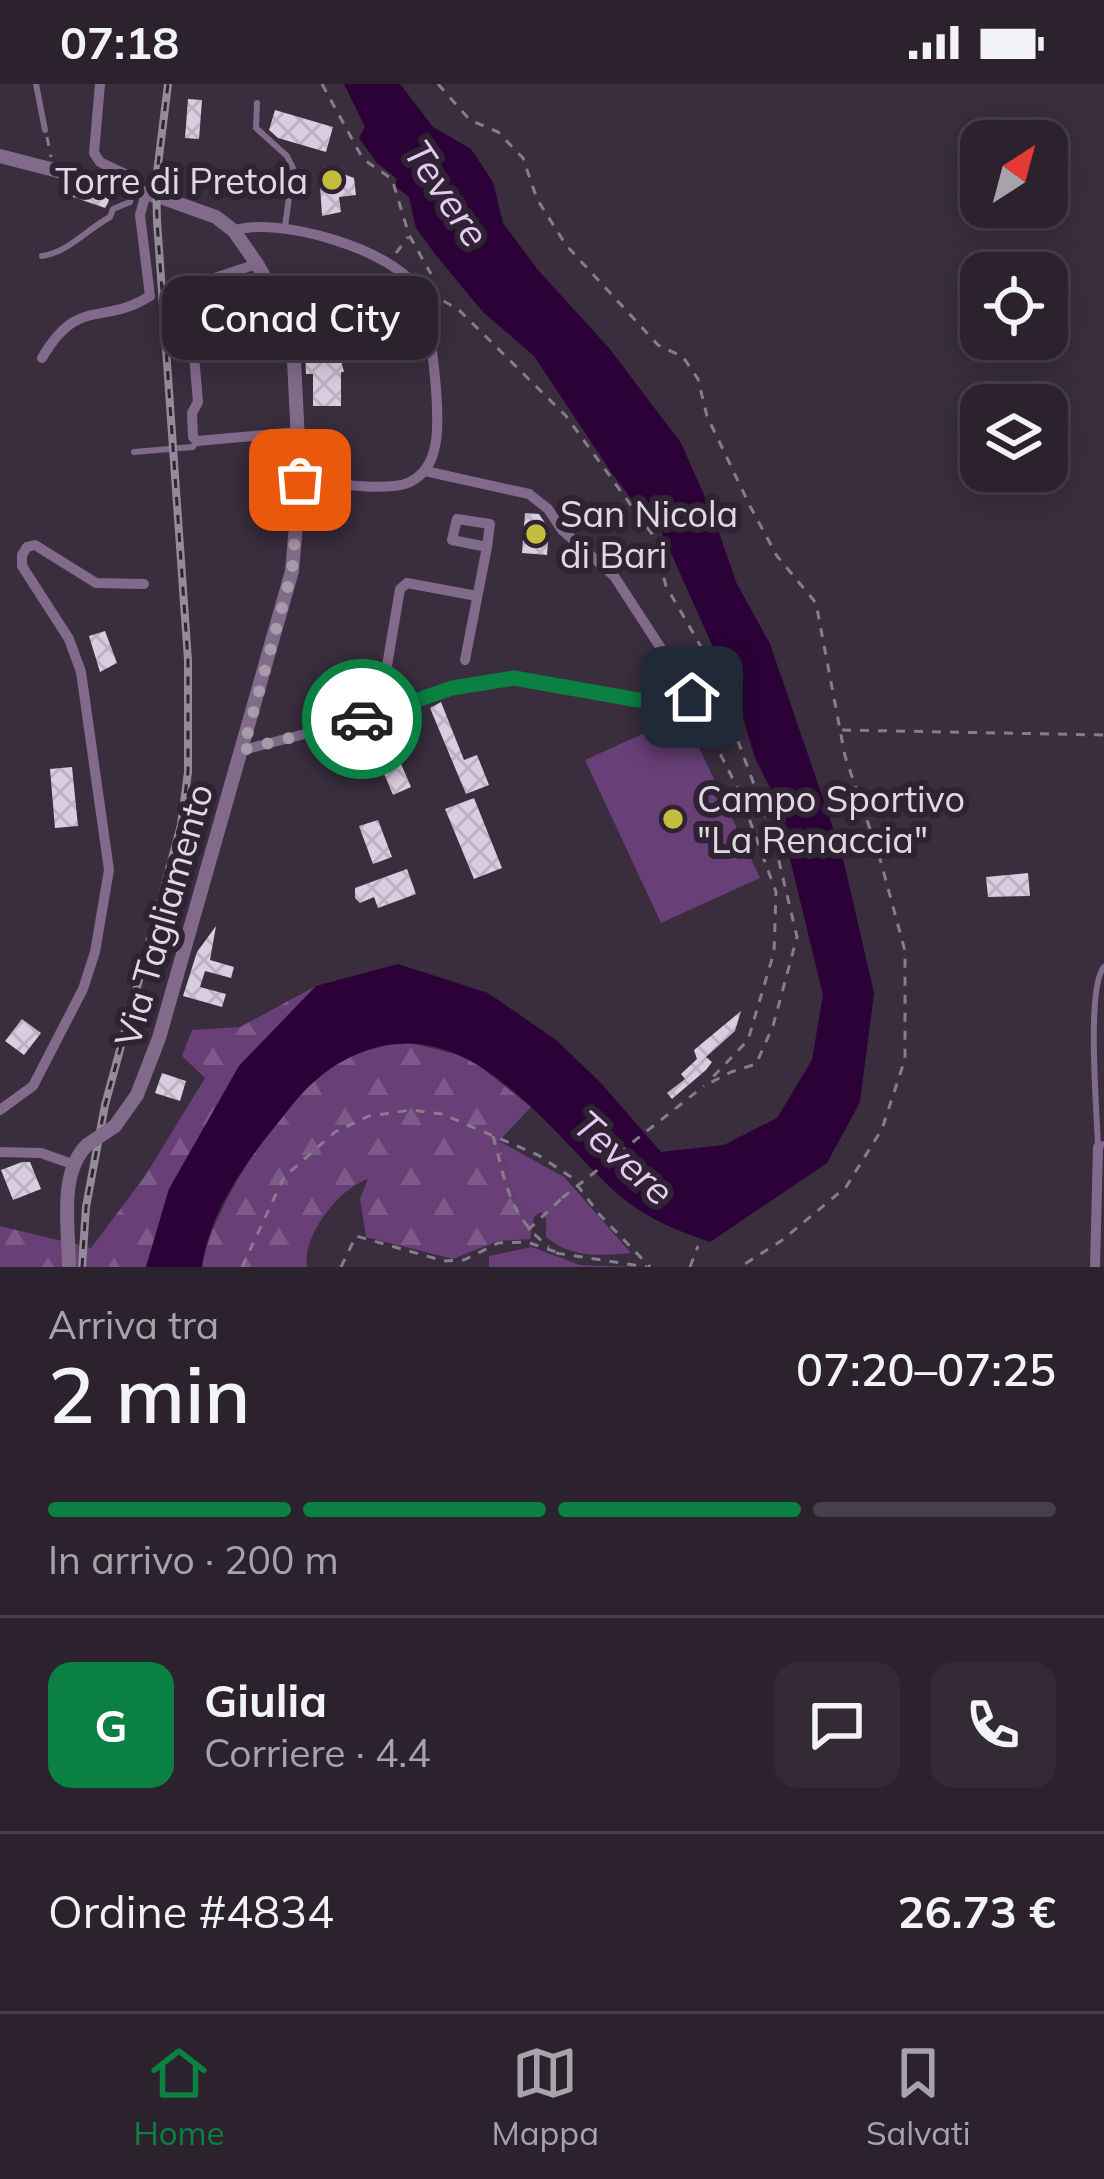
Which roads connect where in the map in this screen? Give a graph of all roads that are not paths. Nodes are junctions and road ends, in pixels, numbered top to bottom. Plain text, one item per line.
1 (36, 84) edge
2 (100, 84) edge
3 (257, 103) dead end
4 (45, 130) road end
5 (0, 155) edge
6 (139, 192) junction
7 (234, 230) junction
8 (284, 230) junction
9 (42, 256) dead end
10 (257, 264) junction
11 (175, 291) dead end
12 (284, 311) junction
13 (293, 341) junction
14 (389, 344) dead end
15 (42, 358) dead end
16 (298, 432) junction
17 (197, 440) junction
18 (179, 448) dead end
19 (169, 449) dead end
20 (134, 452) dead end
21 (425, 471) junction
22 (300, 480) junction
23 (487, 547) dead end
24 (145, 584) dead end
25 (477, 596) junction
26 (465, 660) dead end
27 (379, 713) junction
28 (243, 750) junction
29 (1104, 968) edge
30 (0, 1110) edge
31 (1101, 1146) edge
32 (0, 1152) edge
33 (72, 1164) junction
34 (69, 1267) edge
35 (1095, 1267) edge

1 - 4 lane
2 - 6 street
3 - 8 lane
5 - 6 street, Via Tagliamento
6 - 7 street, Via Tagliamento
6 - 9 lane
6 - 15 street
7 - 8 street
7 - 10 street, Via Tagliamento
8 - 21 street
10 - 11 street
10 - 12 street, Via Tagliamento
12 - 13 street, Via Tagliamento
12 - 17 street
13 - 14 street
13 - 16 street, Via Tagliamento
16 - 17 street
16 - 22 street, Via Tagliamento
17 - 18 lane
19 - 20 lane
21 - 22 street
21 - 27 street
22 - 28 street, Via Tagliamento
23 - 25 street
24 - 30 street
25 - 26 street
25 - 27 street
27 - 28 street
28 - 33 street, Via Tagliamento, bridge
29 - 31 lane
31 - 35 street
32 - 33 street
33 - 34 street

